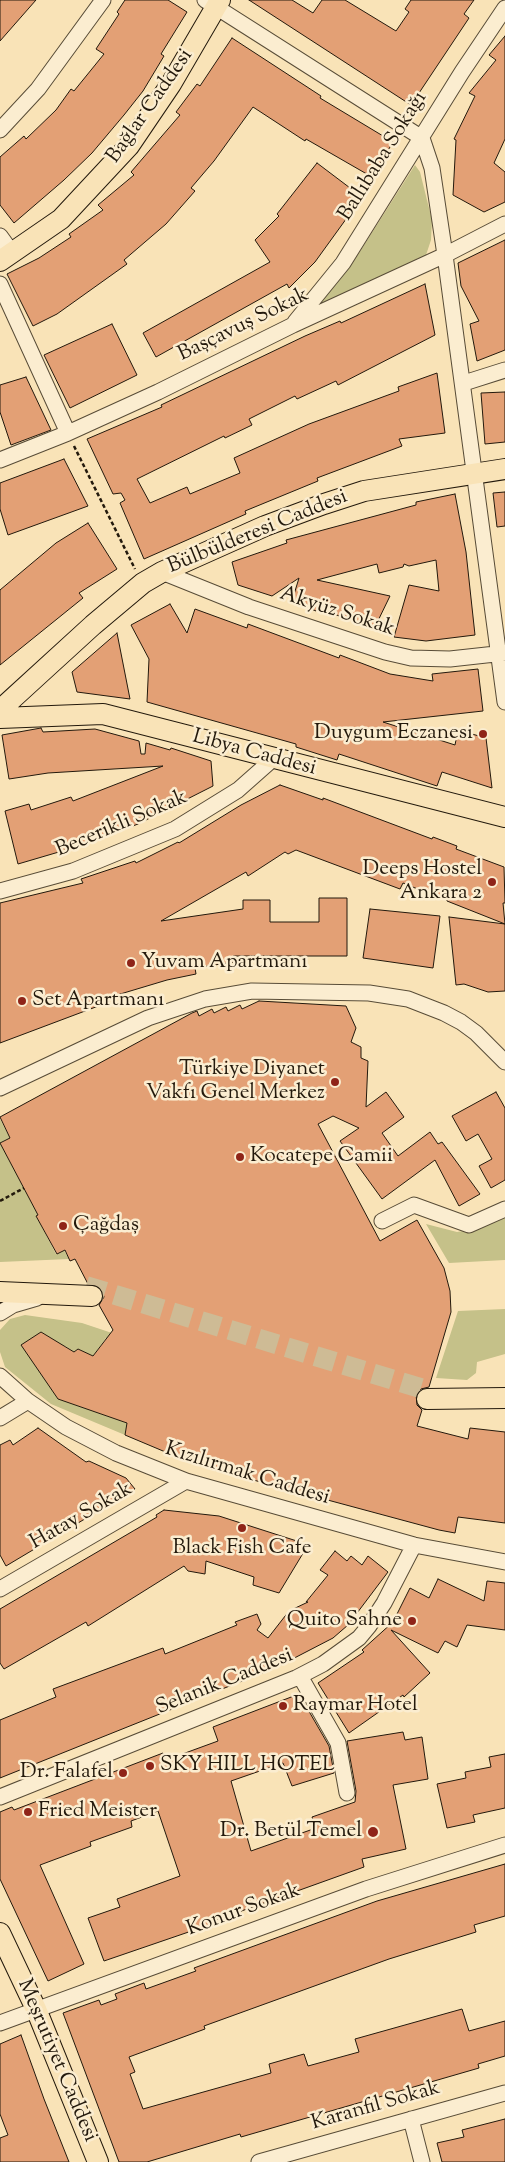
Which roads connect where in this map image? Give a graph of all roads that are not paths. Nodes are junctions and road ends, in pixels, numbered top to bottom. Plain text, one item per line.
1 (103, 0) edge
2 (214, 2) edge
3 (505, 8) edge
4 (0, 130) edge
5 (422, 138) junction
6 (505, 224) edge
7 (0, 236) edge
8 (445, 255) junction
9 (6, 258) edge
10 (0, 284) edge
11 (293, 325) junction
12 (505, 370) edge
13 (464, 383) junction
14 (68, 433) junction
15 (0, 460) edge
16 (505, 469) edge
17 (475, 472) junction
18 (162, 572) junction
19 (502, 654) edge
20 (505, 702) edge
21 (0, 710) edge
22 (0, 718) edge
23 (273, 759) junction
24 (505, 817) edge
25 (0, 891) edge
26 (505, 1062) edge
27 (0, 1088) edge
28 (505, 1209) edge
29 (382, 1221) dead end
30 (0, 1281) edge
31 (0, 1292) edge
32 (55, 1294) junction
33 (0, 1313) edge
34 (0, 1376) edge
35 (428, 1395) tunnel mouth
36 (501, 1395) edge
37 (28, 1401) junction
38 (0, 1418) edge
39 (186, 1481) junction
40 (414, 1545) junction
41 (505, 1562) edge
42 (0, 1589) edge
43 (300, 1676) junction
44 (347, 1793) dead end
45 (0, 1797) edge
46 (505, 1845) edge
47 (0, 1933) edge
48 (36, 2009) junction
49 (0, 2023) edge
50 (505, 2093) edge
51 (411, 2120) junction
52 (98, 2162) edge
53 (259, 2162) edge
54 (422, 2162) edge

1 - 4 street
2 - 5 street
2 - 9 main road, Bağlar Caddesi
3 - 5 street, Ballıbaba Sokağı
5 - 8 street
5 - 11 street, Ballıbaba Sokağı
6 - 8 street, Başçavuş Sokak
7 - 9 street
8 - 11 street, Başçavuş Sokak
8 - 13 street
10 - 14 street
11 - 14 street, Başçavuş Sokak
12 - 13 street
13 - 17 street
14 - 15 street, Başçavuş Sokak
16 - 17 main road, Bülbülderesi Caddesi
17 - 18 main road, Bülbülderesi Caddesi
17 - 19 street
18 - 19 street, Akyüz Sokak
18 - 21 main road, Bülbülderesi Caddesi
19 - 20 street
22 - 23 main road, Libya Caddesi
23 - 24 main road, Libya Caddesi
23 - 25 street, Becerikli Sokak
26 - 27 street
28 - 29 street
30 - 32 main road
31 - 32 main road
32 - 33 street
34 - 37 street, Kızılırmak Caddesi
35 - 36 main road
37 - 38 street
37 - 39 street, Kızılırmak Caddesi
39 - 40 street, Kızılırmak Caddesi
39 - 42 street, Hatay Sokak
40 - 41 street, Kızılırmak Caddesi
40 - 43 street, Selanik Caddesi
43 - 44 street
43 - 45 street, Selanik Caddesi
46 - 48 street, Konur Sokak
47 - 48 main road, Meşrutiyet Caddesi
48 - 49 street, Konur Sokak
48 - 52 main road, Meşrutiyet Caddesi
50 - 51 street, Karanfil Sokak
51 - 53 street, Karanfil Sokak
51 - 54 street

